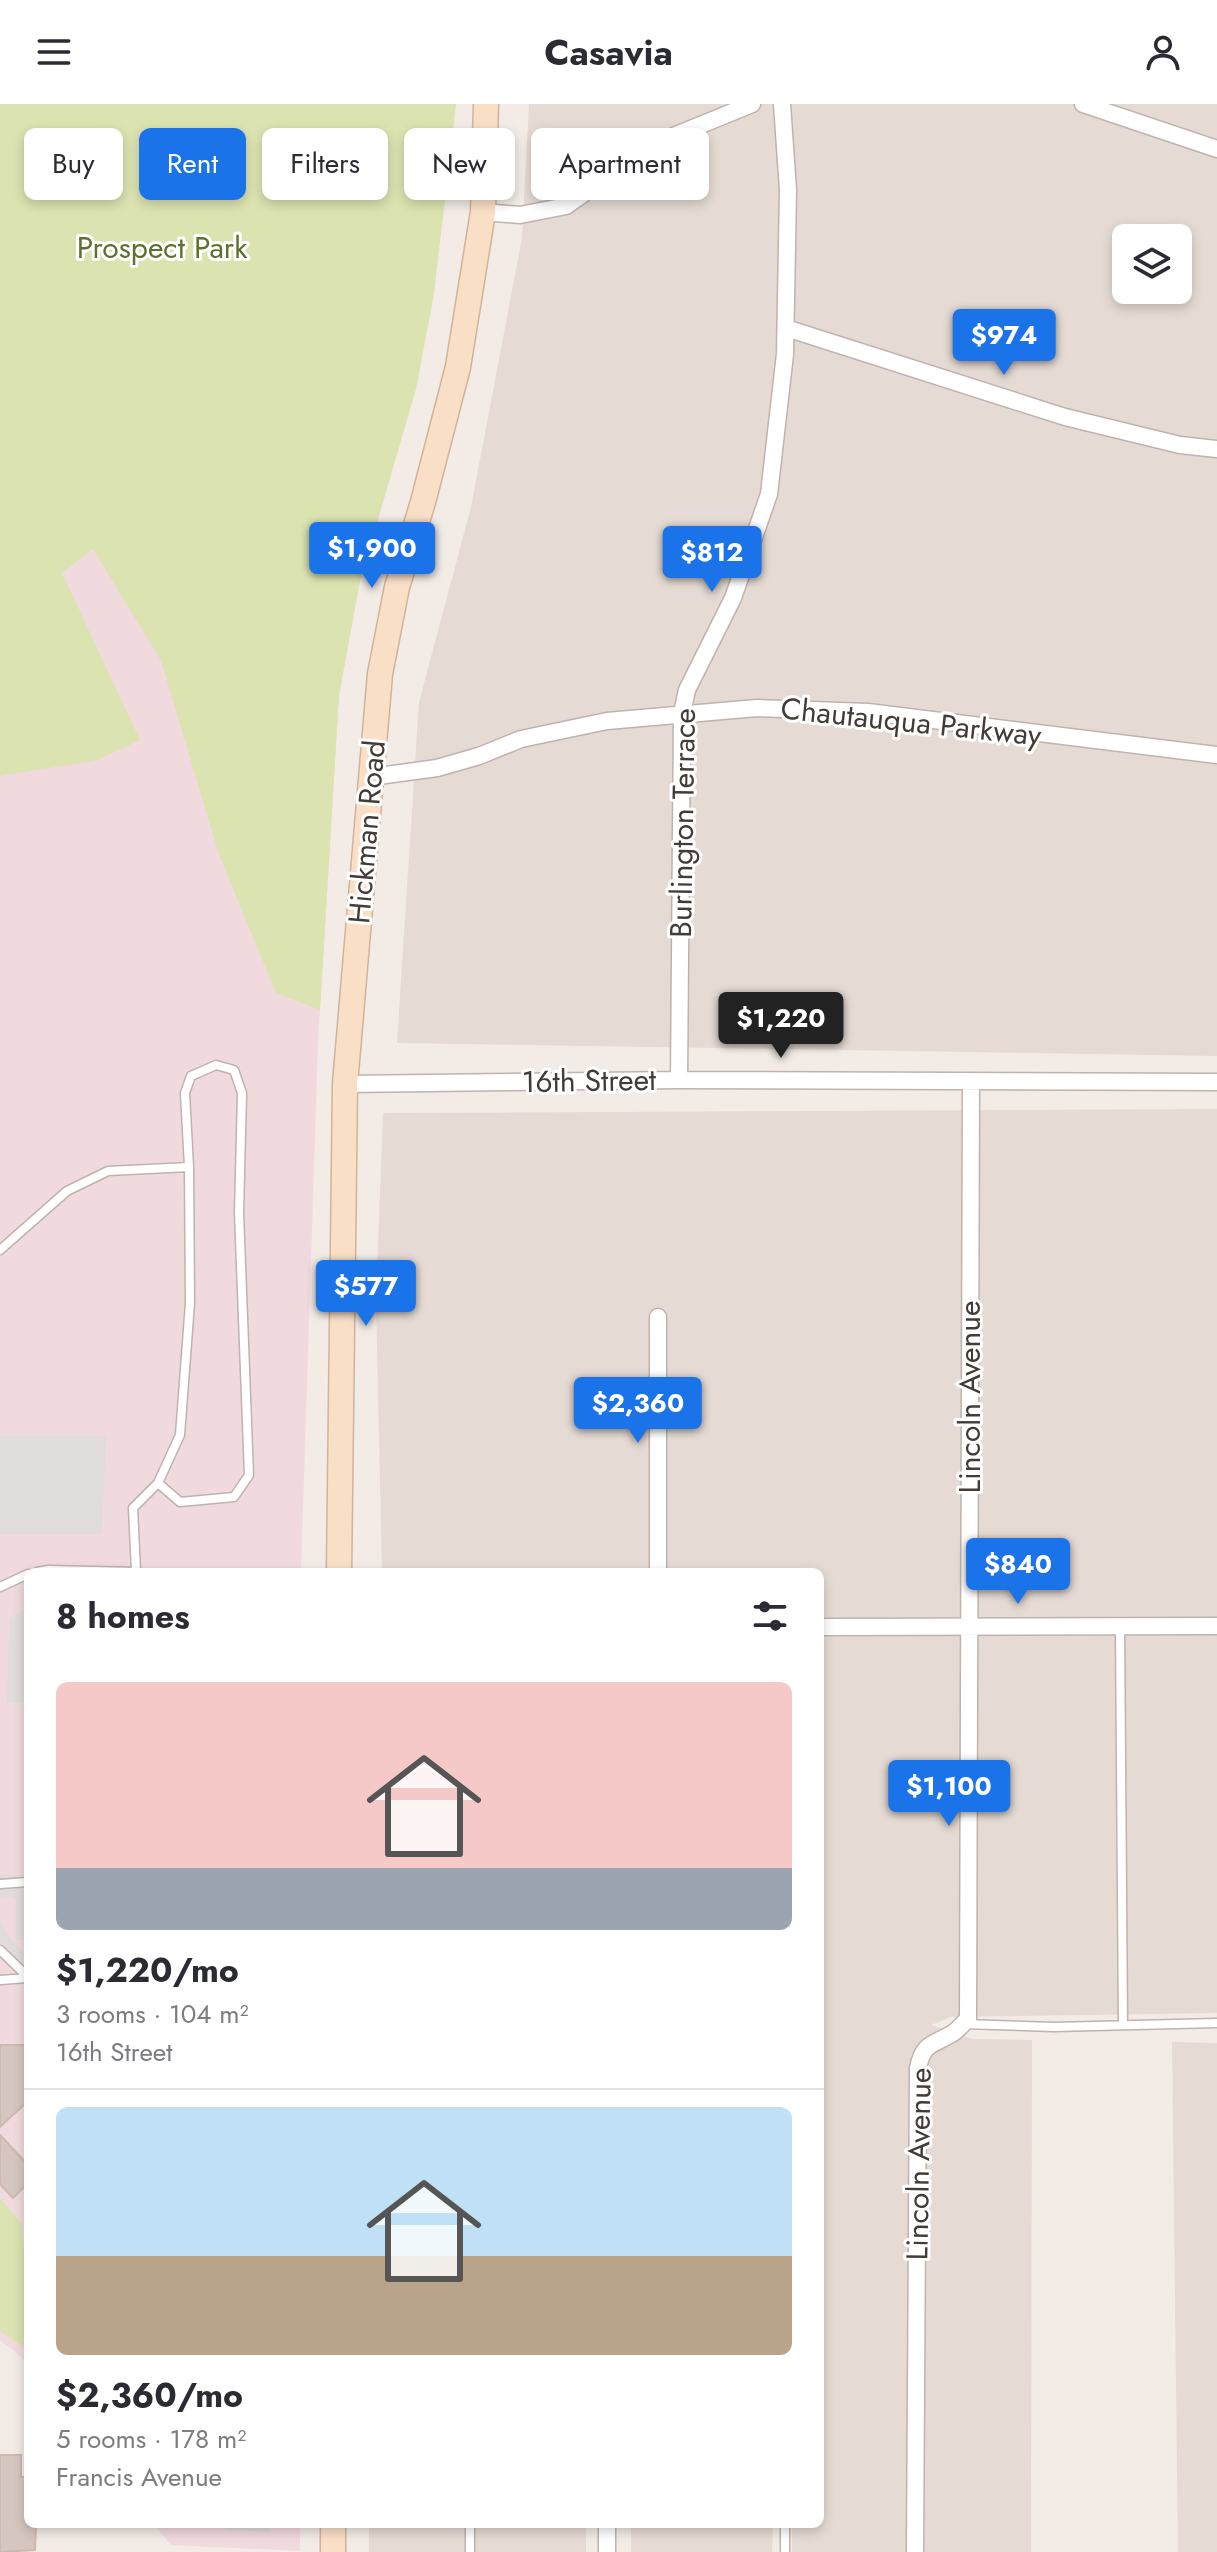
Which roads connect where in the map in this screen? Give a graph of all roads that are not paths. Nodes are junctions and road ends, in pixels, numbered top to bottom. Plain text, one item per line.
1 (486, 104) edge
2 (752, 104) edge
3 (782, 104) edge
4 (1083, 104) edge
5 (1104, 108) edge
6 (1217, 149) edge
7 (483, 212) junction
8 (786, 328) junction
9 (1217, 449) edge
10 (682, 713) junction
11 (1217, 755) edge
12 (371, 777) junction
13 (679, 1080) junction
14 (971, 1081) junction
15 (1217, 1082) edge
16 (345, 1084) junction
17 (189, 1167) junction
18 (0, 1250) edge
19 (658, 1317) dead end
20 (158, 1483) junction
21 (137, 1568) edge
22 (339, 1568) edge
23 (658, 1568) edge
24 (24, 1576) edge
25 (0, 1587) edge
26 (970, 1626) junction
27 (1120, 1626) junction
28 (1217, 1626) edge
29 (824, 1627) edge
30 (24, 1882) edge
31 (0, 1884) edge
32 (0, 1950) edge
33 (24, 1974) edge
34 (24, 1978) edge
35 (0, 1980) edge
36 (1217, 2023) edge
37 (962, 2024) junction
38 (1123, 2025) junction
39 (333, 2528) edge
40 (470, 2528) edge
41 (607, 2528) edge
42 (785, 2528) edge
43 (333, 2552) edge
44 (470, 2552) edge
45 (607, 2552) edge
46 (785, 2552) edge
47 (915, 2552) edge

1 - 7 main road, Hickman Road
2 - 7 street
3 - 8 street, Burlington Terrace
4 - 5 street
5 - 6 street
7 - 12 main road, Hickman Road
8 - 9 street
8 - 10 street, Burlington Terrace
10 - 11 street, Chautauqua Parkway
10 - 12 street, Chautauqua Parkway
10 - 13 street, Burlington Terrace
12 - 16 main road, Hickman Road
13 - 14 street, 16th Street
13 - 16 street, 16th Street
14 - 15 street, 16th Street
14 - 26 street, Lincoln Avenue
16 - 22 main road, Hickman Road
17 - 18 lane
17 - 20 lane
17 - 20 lane
19 - 23 street
20 - 21 lane
24 - 25 lane
26 - 27 street
26 - 29 street
26 - 37 street, Lincoln Avenue
27 - 28 street
27 - 38 lane
30 - 31 lane
32 - 33 lane
34 - 35 lane
36 - 38 lane
37 - 38 lane
37 - 47 street, Lincoln Avenue
39 - 43 main road
40 - 44 lane
41 - 45 street
42 - 46 lane

